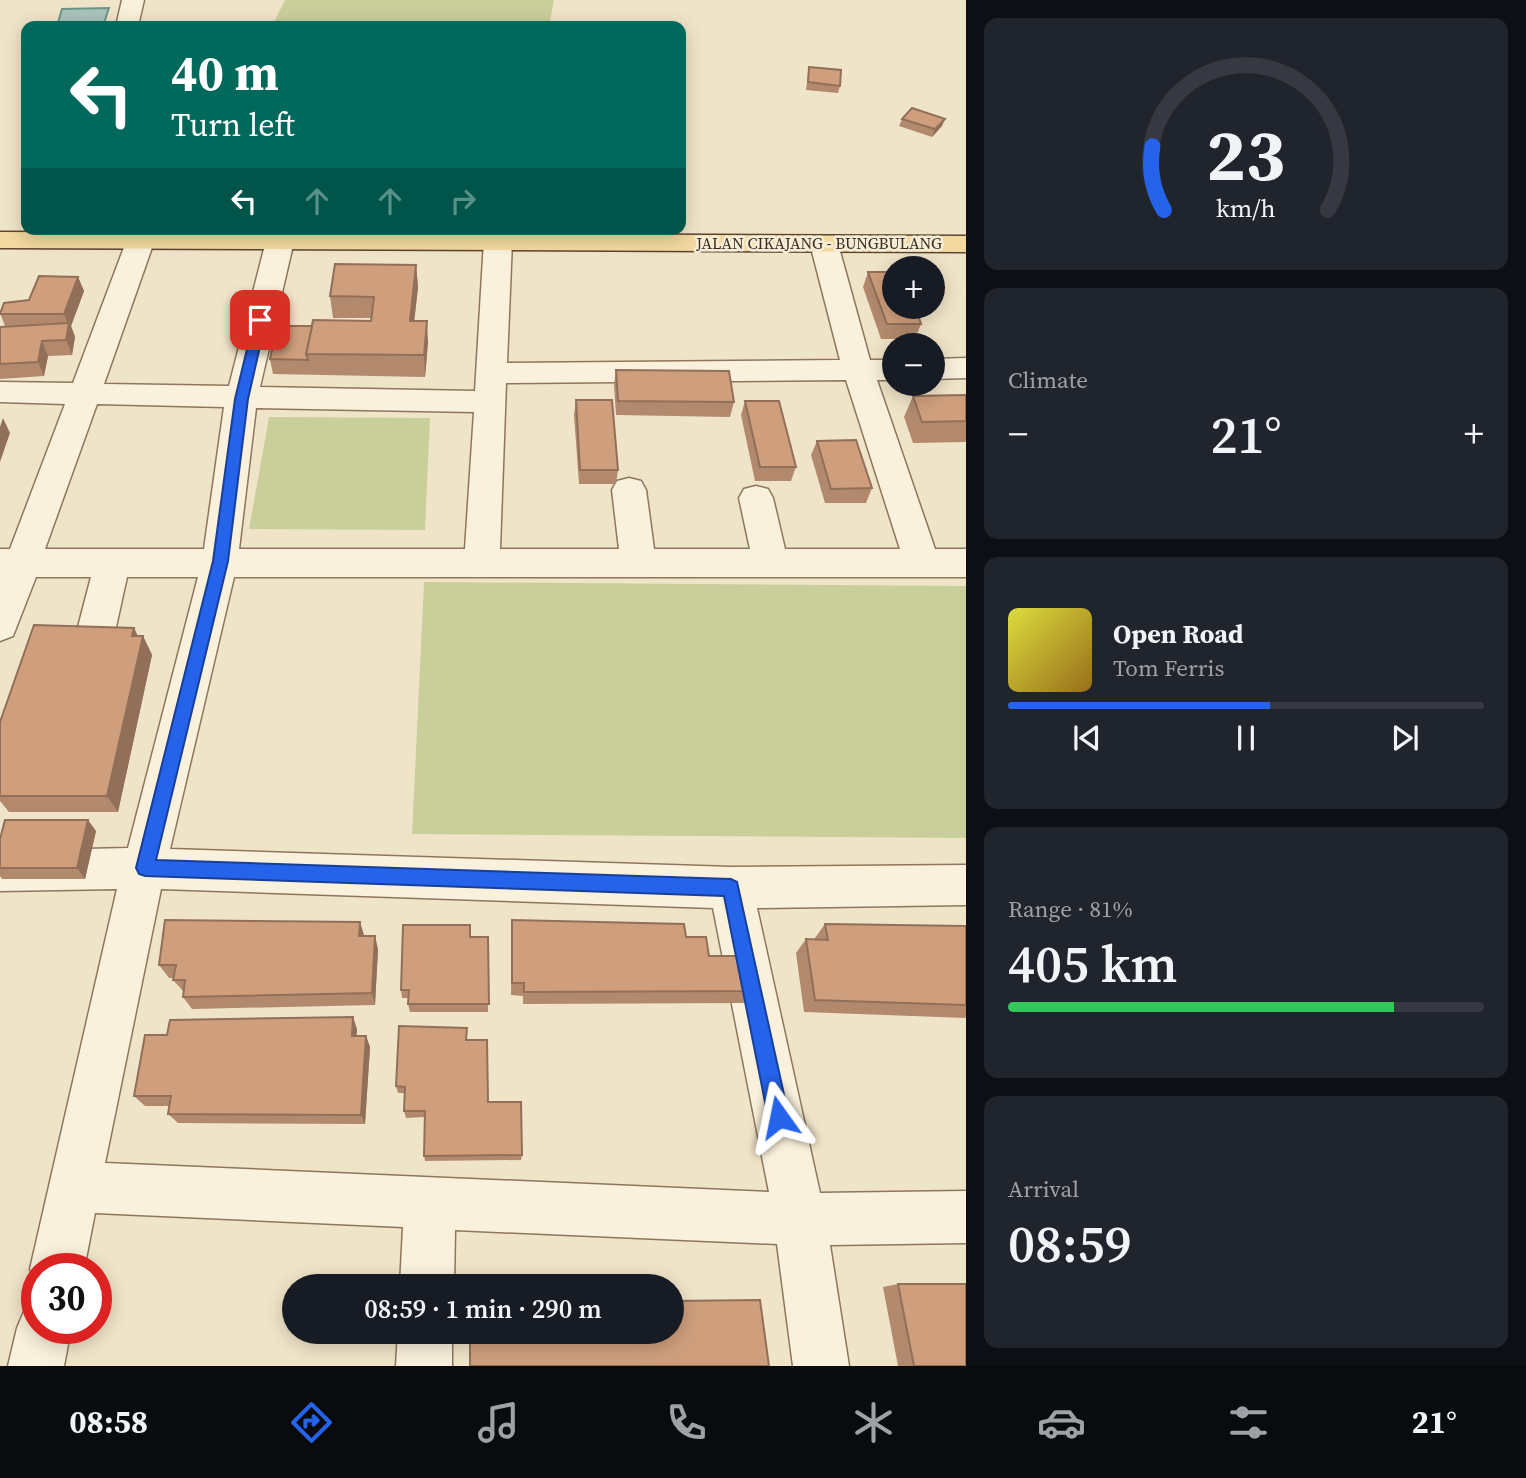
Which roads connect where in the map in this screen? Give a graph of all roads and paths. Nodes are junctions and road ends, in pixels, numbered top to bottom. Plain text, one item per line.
1 (133, 0) edge
2 (128, 21) edge
3 (121, 237) edge
4 (0, 240) edge
5 (280, 241) junction
6 (498, 241) junction
7 (824, 244) junction
8 (966, 244) edge
9 (966, 368) edge
10 (945, 369) edge
11 (882, 370) edge
12 (858, 371) junction
13 (489, 388) junction
14 (0, 392) edge
15 (84, 392) junction
16 (241, 399) junction
17 (629, 490) dead end
18 (756, 498) dead end
19 (220, 561) junction
20 (112, 562) junction
21 (482, 562) junction
22 (638, 562) junction
23 (770, 562) junction
24 (11, 563) edge
25 (922, 563) junction
26 (966, 563) edge
27 (0, 626) edge
28 (97, 627) edge
29 (145, 868) junction
30 (0, 871) edge
31 (966, 885) edge
32 (731, 888) junction
33 (75, 1187) junction
34 (429, 1203) junction
35 (966, 1217) edge
36 (800, 1219) junction
37 (61, 1253) edge
38 (427, 1274) edge
39 (41, 1344) edge
40 (425, 1344) edge
41 (36, 1366) edge
42 (424, 1366) edge
43 (821, 1366) edge

1 - 2 street
3 - 4 main road, JALAN CIKAJANG - BUNGBULANG
3 - 5 main road, JALAN CIKAJANG - BUNGBULANG
3 - 15 street
5 - 6 main road, JALAN CIKAJANG - BUNGBULANG
5 - 16 street
6 - 7 main road, JALAN CIKAJANG - BUNGBULANG
6 - 13 street
7 - 8 main road, JALAN CIKAJANG - BUNGBULANG
7 - 12 street
9 - 10 street
11 - 12 street
12 - 13 street
12 - 25 street
13 - 16 street
13 - 21 street
14 - 15 street
15 - 16 street
15 - 24 street
16 - 19 street
17 - 22 street
18 - 23 street
19 - 20 street
19 - 21 street
19 - 29 street
20 - 24 street
20 - 28 street
21 - 22 street
22 - 23 street
23 - 25 street
24 - 27 street
25 - 26 street
29 - 30 street
29 - 32 street
29 - 33 street
31 - 32 street
32 - 36 street
33 - 34 street
33 - 37 street
34 - 36 street
34 - 38 street
35 - 36 street
36 - 43 street
39 - 41 street
40 - 42 street

